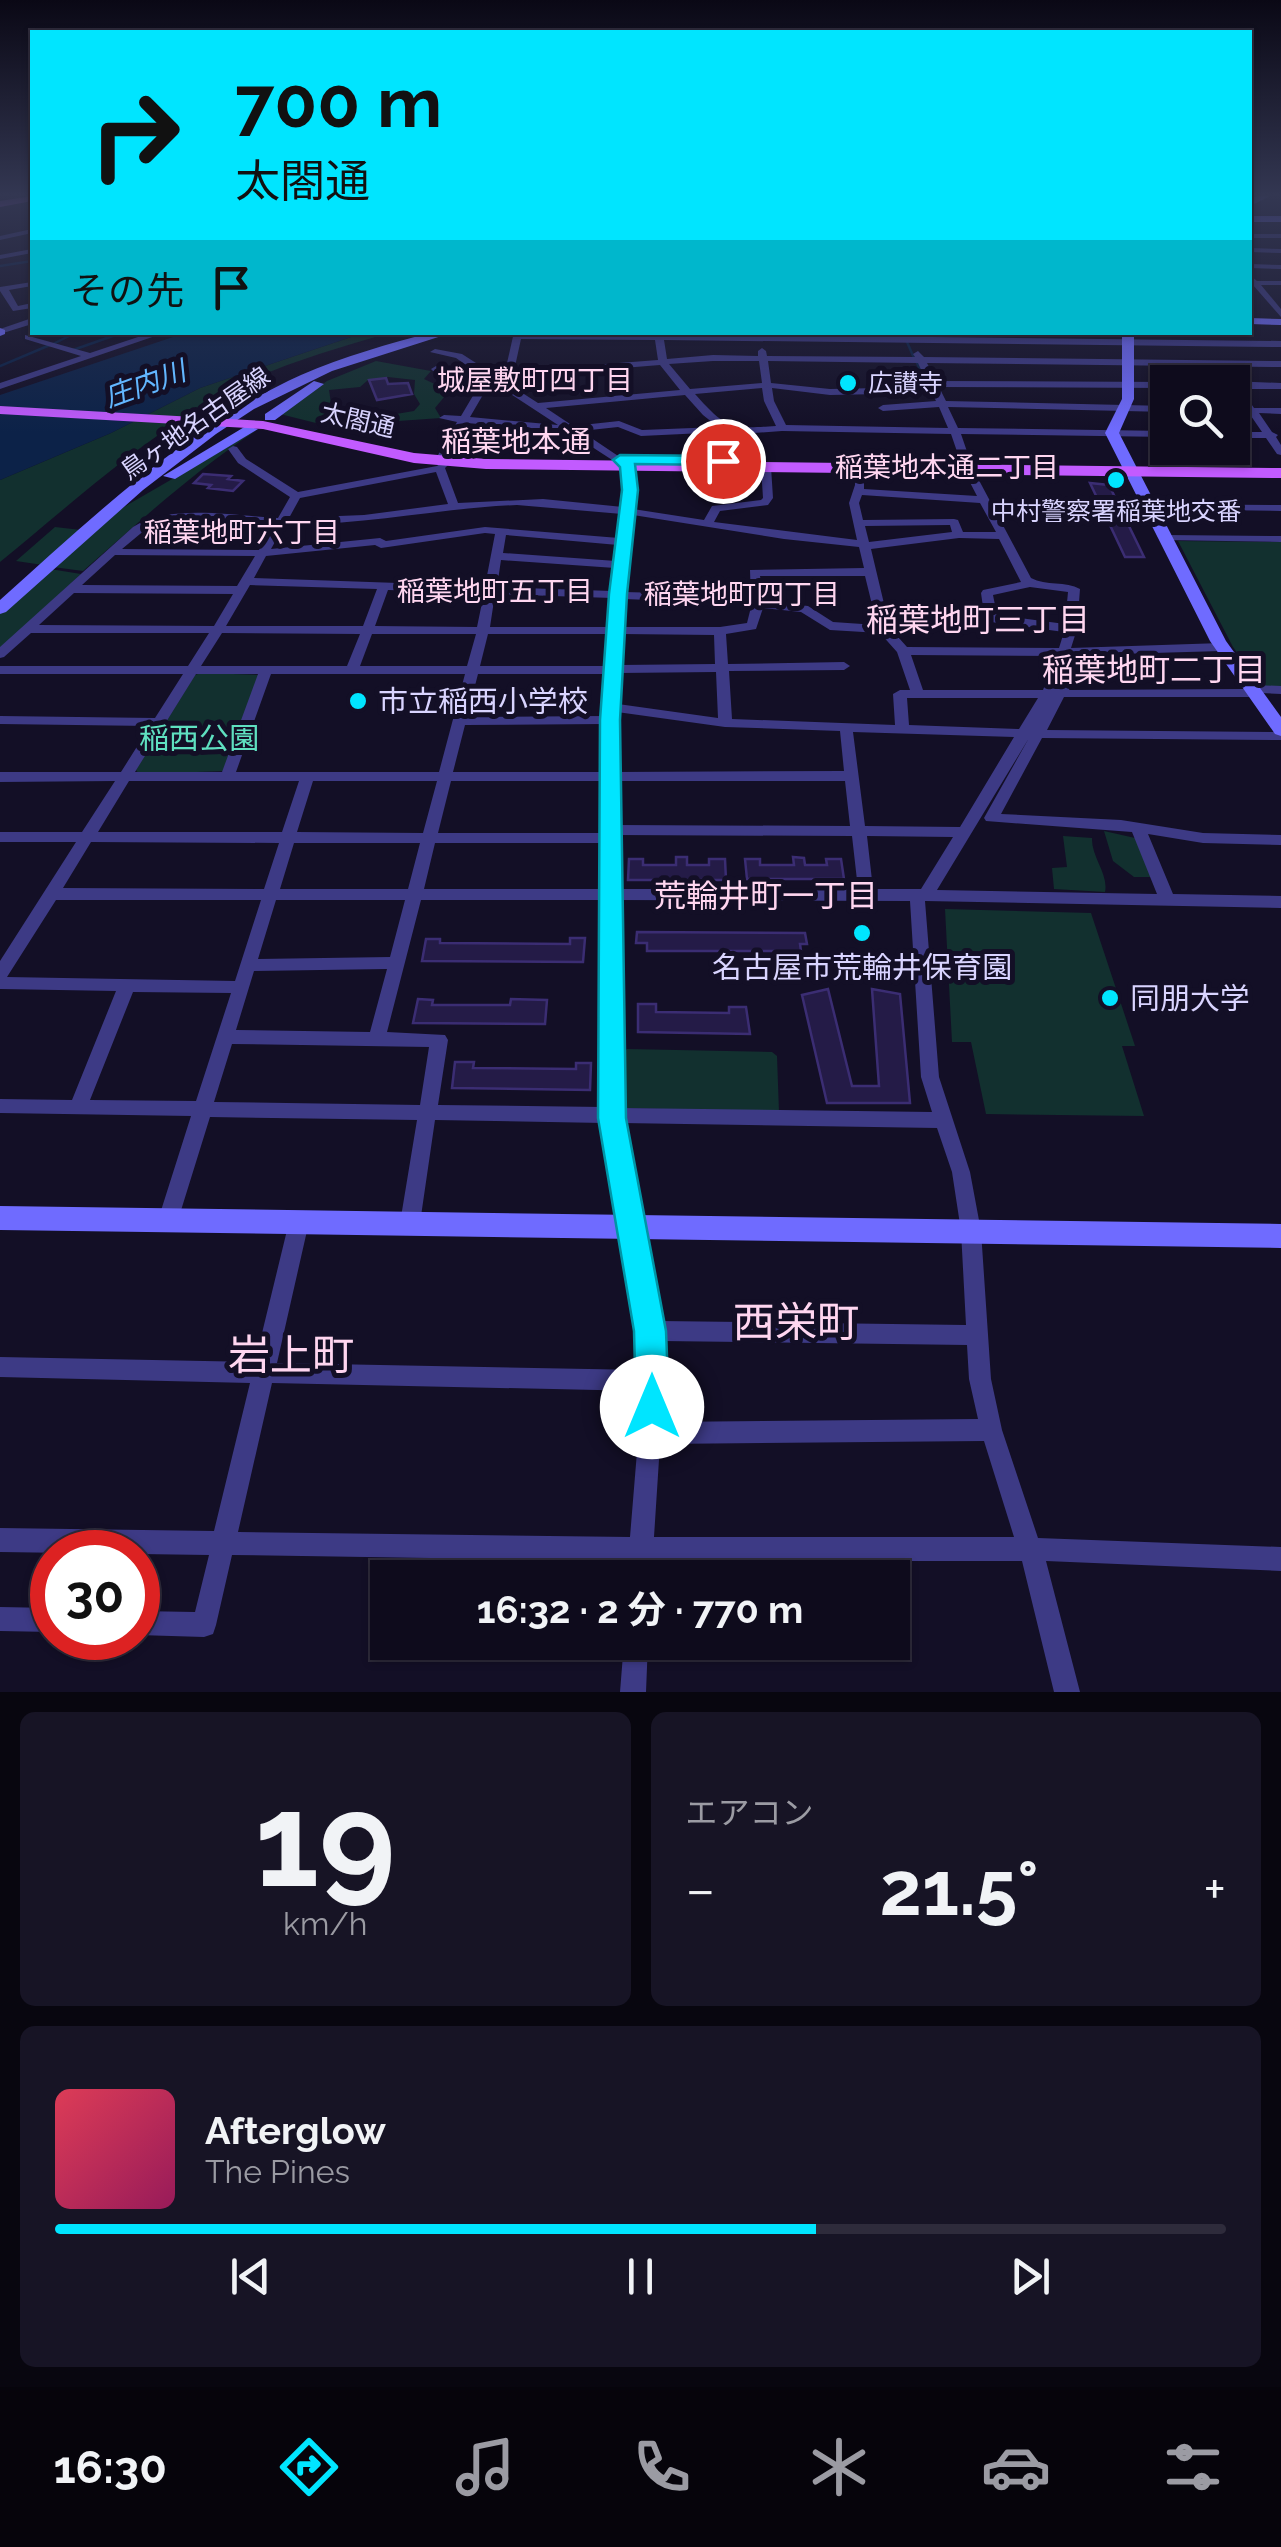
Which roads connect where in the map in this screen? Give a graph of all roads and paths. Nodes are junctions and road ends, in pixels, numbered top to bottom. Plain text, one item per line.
1 (1252, 281) edge
2 (1281, 283) edge
3 (30, 284) edge
4 (2, 289) edge
5 (1252, 300) edge
6 (1270, 300) junction
7 (1281, 300) edge
8 (30, 306) edge
9 (1281, 318) edge
10 (1252, 321) edge
11 (30, 323) edge
12 (0, 332) edge
13 (154, 335) edge
14 (439, 335) edge
15 (518, 335) edge
16 (658, 335) edge
17 (1199, 335) edge
18 (761, 336) edge
19 (909, 336) edge
20 (28, 337) dead end
21 (1014, 337) edge
22 (1128, 337) edge
23 (1204, 343) junction
24 (1281, 344) edge
25 (382, 351) junction
26 (436, 352) dead end
27 (89, 356) junction
28 (763, 359) junction
29 (921, 361) junction
30 (1026, 362) junction
31 (663, 363) junction
32 (1128, 363) junction
33 (1219, 364) junction
34 (1281, 364) edge
35 (436, 368) dead end
36 (509, 374) junction
37 (490, 375) junction
38 (1036, 384) junction
39 (766, 385) junction
40 (1129, 385) junction
41 (1250, 385) edge
42 (0, 386) edge
43 (1150, 386) edge
44 (1281, 386) edge
45 (934, 387) junction
46 (874, 392) junction
47 (692, 394) junction
48 (940, 404) junction
49 (1046, 405) junction
50 (537, 406) junction
51 (0, 407) edge
52 (1124, 407) junction
53 (882, 408) junction
54 (1150, 408) edge
55 (1250, 408) edge
56 (1252, 411) junction
57 (1281, 411) edge
58 (270, 417) dead end
59 (444, 418) dead end
60 (233, 419) junction
61 (463, 420) junction
62 (572, 428) junction
63 (782, 428) junction
64 (250, 429) dead end
65 (732, 430) junction
66 (892, 430) junction
67 (955, 431) junction
68 (1058, 432) junction
69 (1112, 433) junction
70 (1150, 434) edge
71 (1275, 435) edge
72 (233, 450) dead end
73 (1281, 452) edge
74 (443, 461) junction
75 (624, 463) junction
76 (762, 464) junction
77 (967, 467) junction
78 (858, 468) junction
79 (1130, 468) junction
80 (1281, 470) edge
81 (859, 492) junction
82 (296, 496) junction
83 (984, 500) junction
84 (454, 506) junction
85 (1149, 507) junction
86 (1281, 508) edge
87 (113, 510) junction
88 (628, 513) junction
89 (282, 520) junction
90 (860, 523) junction
91 (707, 524) junction
92 (501, 530) junction
93 (959, 535) junction
94 (1003, 536) junction
95 (1166, 538) junction
96 (1281, 540) edge
97 (624, 542) junction
98 (865, 545) junction
99 (112, 552) junction
100 (265, 553) junction
101 (499, 556) junction
102 (621, 565) junction
103 (870, 572) junction
104 (1032, 583) junction
105 (244, 586) junction
106 (384, 586) junction
107 (71, 589) junction
108 (492, 590) junction
109 (618, 594) junction
110 (758, 604) junction
111 (0, 609) edge
112 (991, 618) junction
113 (883, 622) junction
114 (28, 629) junction
115 (218, 629) junction
116 (369, 629) junction
117 (1071, 629) junction
118 (483, 630) junction
119 (616, 630) junction
120 (720, 631) junction
121 (1222, 647) junction
122 (903, 651) junction
123 (1071, 652) junction
124 (0, 654) edge
125 (844, 666) dead end
126 (722, 668) junction
127 (0, 670) edge
128 (192, 670) junction
129 (266, 670) junction
130 (352, 670) junction
131 (472, 670) junction
132 (613, 670) junction
133 (1281, 690) edge
134 (1254, 691) junction
135 (918, 693) junction
136 (1052, 695) junction
137 (610, 714) junction
138 (0, 720) edge
139 (459, 721) junction
140 (159, 722) junction
141 (726, 723) junction
142 (846, 726) junction
143 (902, 727) junction
144 (1281, 733) edge
145 (1028, 734) junction
146 (852, 776) junction
147 (0, 777) edge
148 (307, 777) junction
149 (123, 778) junction
150 (227, 778) junction
151 (444, 778) junction
152 (609, 778) junction
153 (1138, 829) junction
154 (857, 830) junction
155 (962, 832) junction
156 (608, 834) junction
157 (0, 837) edge
158 (84, 837) junction
159 (288, 838) junction
160 (428, 839) junction
161 (1281, 840) edge
162 (50, 894) junction
163 (270, 895) junction
164 (866, 895) junction
165 (921, 895) junction
166 (414, 896) junction
167 (608, 896) junction
168 (1168, 901) junction
169 (1281, 902) edge
170 (248, 964) junction
171 (396, 964) junction
172 (1, 974) edge
173 (126, 985) junction
174 (242, 987) junction
175 (226, 1037) junction
176 (377, 1039) junction
177 (0, 1106) edge
178 (78, 1107) junction
179 (203, 1108) junction
180 (428, 1111) junction
181 (612, 1118) junction
182 (944, 1120) junction
183 (0, 1218) edge
184 (168, 1220) junction
185 (300, 1222) junction
186 (410, 1223) junction
187 (630, 1226) junction
188 (971, 1231) junction
189 (1281, 1236) edge
190 (650, 1331) junction
191 (977, 1335) junction
192 (0, 1367) edge
193 (266, 1371) junction
194 (654, 1380) junction
195 (991, 1430) junction
196 (651, 1433) junction
197 (0, 1540) edge
198 (224, 1543) junction
199 (1030, 1548) junction
200 (641, 1550) junction
201 (1281, 1559) edge
202 (641, 1560) edge
203 (0, 1619) edge
204 (30, 1620) edge
205 (160, 1624) edge
206 (635, 1660) edge
207 (633, 1692) edge
208 (1067, 1692) edge

1 - 2 street
1 - 6 street
3 - 4 street
4 - 8 street
5 - 6 street
6 - 7 street
6 - 9 street
9 - 10 street
11 - 12 street
13 - 27 street
14 - 25 street, 鳥ヶ地名古屋線
15 - 36 street
16 - 18 street
16 - 31 street
17 - 23 street
18 - 19 street
18 - 28 street
19 - 21 street
19 - 29 street
20 - 27 street
21 - 22 street
21 - 30 street
22 - 23 street
22 - 32 street
23 - 24 street
23 - 33 street
25 - 58 street
25 - 60 street, 鳥ヶ地名古屋線
26 - 37 street
27 - 42 street
28 - 29 street
28 - 31 street
28 - 39 street
29 - 30 street
29 - 45 street
30 - 32 street
30 - 38 street
31 - 36 street
31 - 47 street
32 - 33 street
32 - 40 street
33 - 34 street
35 - 37 street
36 - 37 street
37 - 50 street
37 - 61 street
38 - 40 street
38 - 45 street
38 - 49 street
39 - 46 street
39 - 47 street
39 - 63 street
40 - 43 street
40 - 52 street
41 - 44 street
45 - 46 street
45 - 48 street
46 - 53 street
47 - 50 street
47 - 65 street
48 - 49 street
48 - 53 street
48 - 67 street
49 - 52 street
49 - 68 street
50 - 62 street
51 - 60 main road, 太閤通
52 - 54 street
52 - 69 street
53 - 66 street
55 - 56 street
56 - 57 street
56 - 71 street
59 - 61 street
60 - 74 main road, 太閤通
60 - 87 street, 鳥ヶ地名古屋線
61 - 62 street
61 - 74 street
62 - 65 street
62 - 75 street
63 - 65 street
63 - 66 street
64 - 87 street
65 - 76 street
66 - 67 street
67 - 68 street
67 - 77 street
68 - 69 street
69 - 70 street
69 - 79 street
71 - 73 street
72 - 82 street
74 - 75 main road, 太閤通
74 - 82 street
74 - 84 street
75 - 76 main road, 太閤通
75 - 88 street
76 - 77 main road, 太閤通
76 - 78 main road, 太閤通
76 - 91 street
77 - 78 main road, 太閤通
77 - 79 main road, 太閤通
77 - 83 street
78 - 81 street
79 - 80 main road, 太閤通
79 - 85 street
81 - 83 street
81 - 90 street
82 - 89 street
83 - 94 street
84 - 88 street
84 - 89 street
85 - 86 street
85 - 95 street
87 - 111 street, 鳥ヶ地名古屋線
88 - 91 street
88 - 97 street
89 - 99 street
89 - 100 street
90 - 93 street
90 - 98 street
91 - 98 street
92 - 97 street
92 - 100 street
92 - 101 street
93 - 94 street
93 - 98 street
94 - 104 street
95 - 96 street
95 - 121 street
97 - 102 street
98 - 103 street
99 - 100 street
99 - 107 street
100 - 105 street
101 - 102 street
101 - 108 street
102 - 109 street
103 - 110 street
103 - 113 street
104 - 112 street
104 - 117 street
105 - 106 street
105 - 107 street
105 - 115 street
106 - 108 street
106 - 116 street
107 - 114 street
108 - 109 street
108 - 118 street
109 - 110 street
109 - 119 street
110 - 113 street
110 - 120 street
112 - 113 street
112 - 117 street
113 - 122 street
114 - 115 street
114 - 124 street
115 - 116 street
115 - 128 street
116 - 118 street
116 - 130 street
117 - 123 street
118 - 119 street
118 - 131 street
119 - 120 street
119 - 132 street
120 - 126 street
121 - 123 street
121 - 134 street
122 - 123 street
122 - 135 street
123 - 136 street
125 - 126 street
126 - 132 street
126 - 141 street
127 - 128 street
128 - 129 street
128 - 140 street
129 - 130 street
129 - 150 street
130 - 131 street
131 - 132 street
131 - 139 street
132 - 137 street
133 - 134 street
134 - 136 street
134 - 144 street
135 - 136 street
135 - 143 street
136 - 145 street
137 - 139 street
137 - 141 street
137 - 152 street
138 - 140 street
139 - 151 street
140 - 149 street
141 - 142 street
142 - 143 street
142 - 146 street
143 - 145 street
144 - 145 street
145 - 153 street
145 - 155 street
146 - 152 street
146 - 154 street
147 - 149 street
148 - 150 street
148 - 151 street
148 - 159 street
149 - 150 street
149 - 158 street
151 - 152 street
151 - 160 street
152 - 156 street
153 - 161 street
153 - 168 street
154 - 155 street
154 - 156 street
154 - 164 street
155 - 165 street
156 - 160 street
156 - 167 street
157 - 158 street
158 - 159 street
158 - 162 street
159 - 160 street
159 - 163 street
160 - 166 street
162 - 163 street
162 - 172 street
163 - 166 street
163 - 170 street
164 - 165 street
164 - 167 street
165 - 168 street
165 - 182 street
166 - 167 street
166 - 171 street
167 - 181 street
168 - 169 street
170 - 171 street
170 - 174 street
171 - 176 street
172 - 173 street
173 - 174 street
173 - 178 street
174 - 175 street
175 - 176 street
175 - 179 street
176 - 180 street
177 - 178 street
178 - 179 street
179 - 180 street
179 - 184 street
180 - 181 street
180 - 186 street
181 - 182 street
181 - 187 street
182 - 188 street
183 - 184 street
184 - 185 street
185 - 186 street
185 - 193 street
186 - 187 street
187 - 188 street
187 - 190 street
188 - 189 street
188 - 191 street
190 - 191 street
190 - 194 street
191 - 195 street
192 - 193 street
193 - 194 street
193 - 198 street
194 - 196 street
195 - 196 street
195 - 199 street
196 - 200 street
197 - 198 street
198 - 200 street
198 - 205 street
199 - 200 street
199 - 201 street
199 - 208 street
200 - 202 street
203 - 204 street
206 - 207 street

